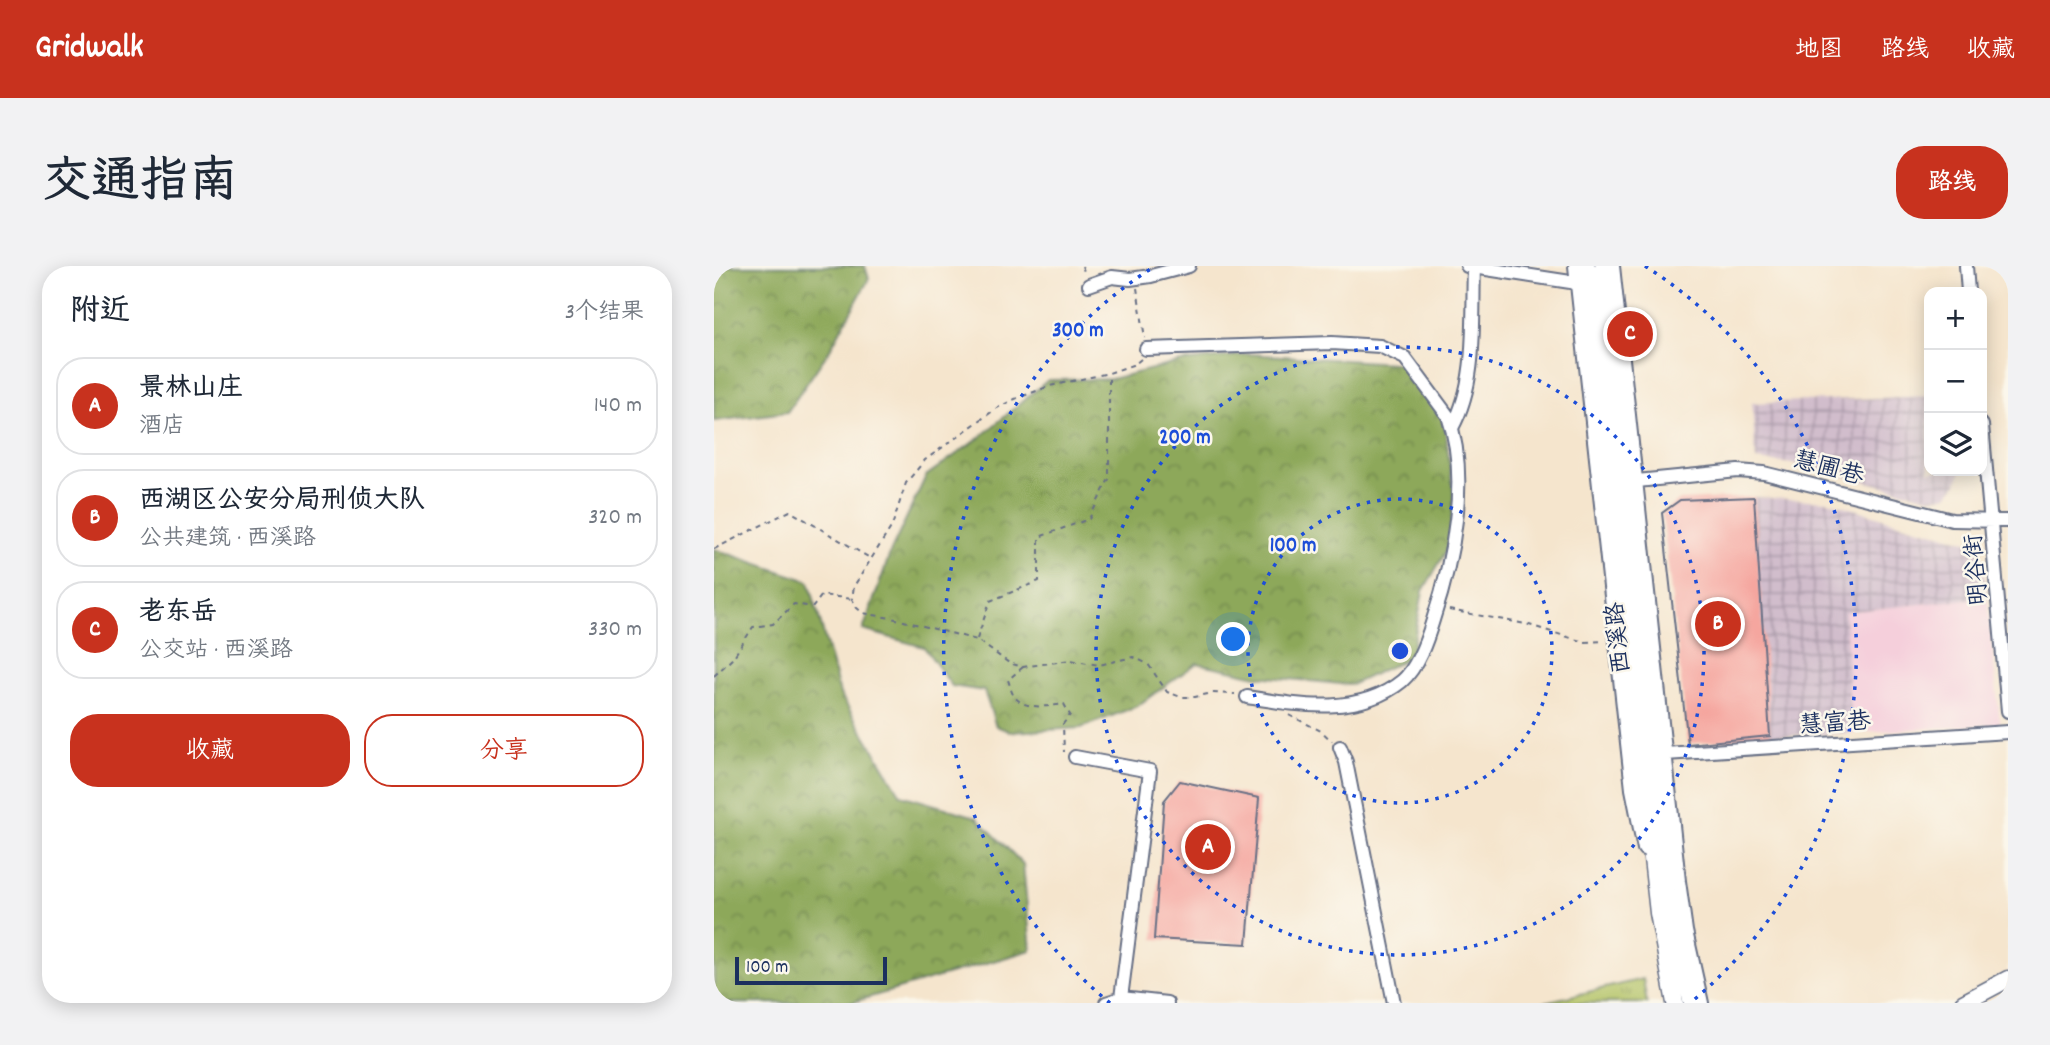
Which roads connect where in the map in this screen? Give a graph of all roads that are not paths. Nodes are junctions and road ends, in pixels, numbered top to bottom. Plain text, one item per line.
1 (1189, 266) edge
2 (1575, 266) edge
3 (1587, 266) edge
4 (1603, 266) edge
5 (1613, 266) edge
6 (1966, 266) edge
7 (1470, 267) edge
8 (1490, 269) edge
9 (1577, 284) junction
10 (1090, 285) dead end
11 (1968, 287) edge
12 (1146, 349) road end
13 (1452, 428) junction
14 (1987, 474) edge
15 (1637, 481) junction
16 (2008, 520) edge
17 (1992, 522) junction
18 (1247, 697) road end
19 (2008, 711) edge
20 (2008, 732) edge
21 (1340, 747) road end
22 (1665, 754) junction
23 (1074, 757) road end
24 (1658, 913) junction
25 (2008, 979) edge
26 (1121, 998) junction
27 (1106, 1003) edge
28 (1167, 1003) edge
29 (1394, 1003) edge
30 (1675, 1003) edge
31 (1692, 1003) edge
32 (1702, 1003) edge
33 (1963, 1003) edge

1 - 10 street
2 - 9 street, 西溪路
3 - 24 main road, 西溪路
4 - 31 main road, 西溪路
5 - 15 street, 西溪路
6 - 11 street
7 - 8 street
7 - 13 street
8 - 9 street
9 - 24 street, 西溪路
12 - 13 street
13 - 18 street
14 - 17 street, 明谷街
15 - 17 street, 慧圃巷
15 - 22 street, 西溪路
16 - 17 street, 慧圃巷
17 - 19 street, 明谷街
20 - 22 street, 慧富巷
21 - 29 street
22 - 32 street, 西溪路
23 - 26 street
24 - 30 main road, 西溪路
25 - 33 main road
26 - 27 street
26 - 28 street

